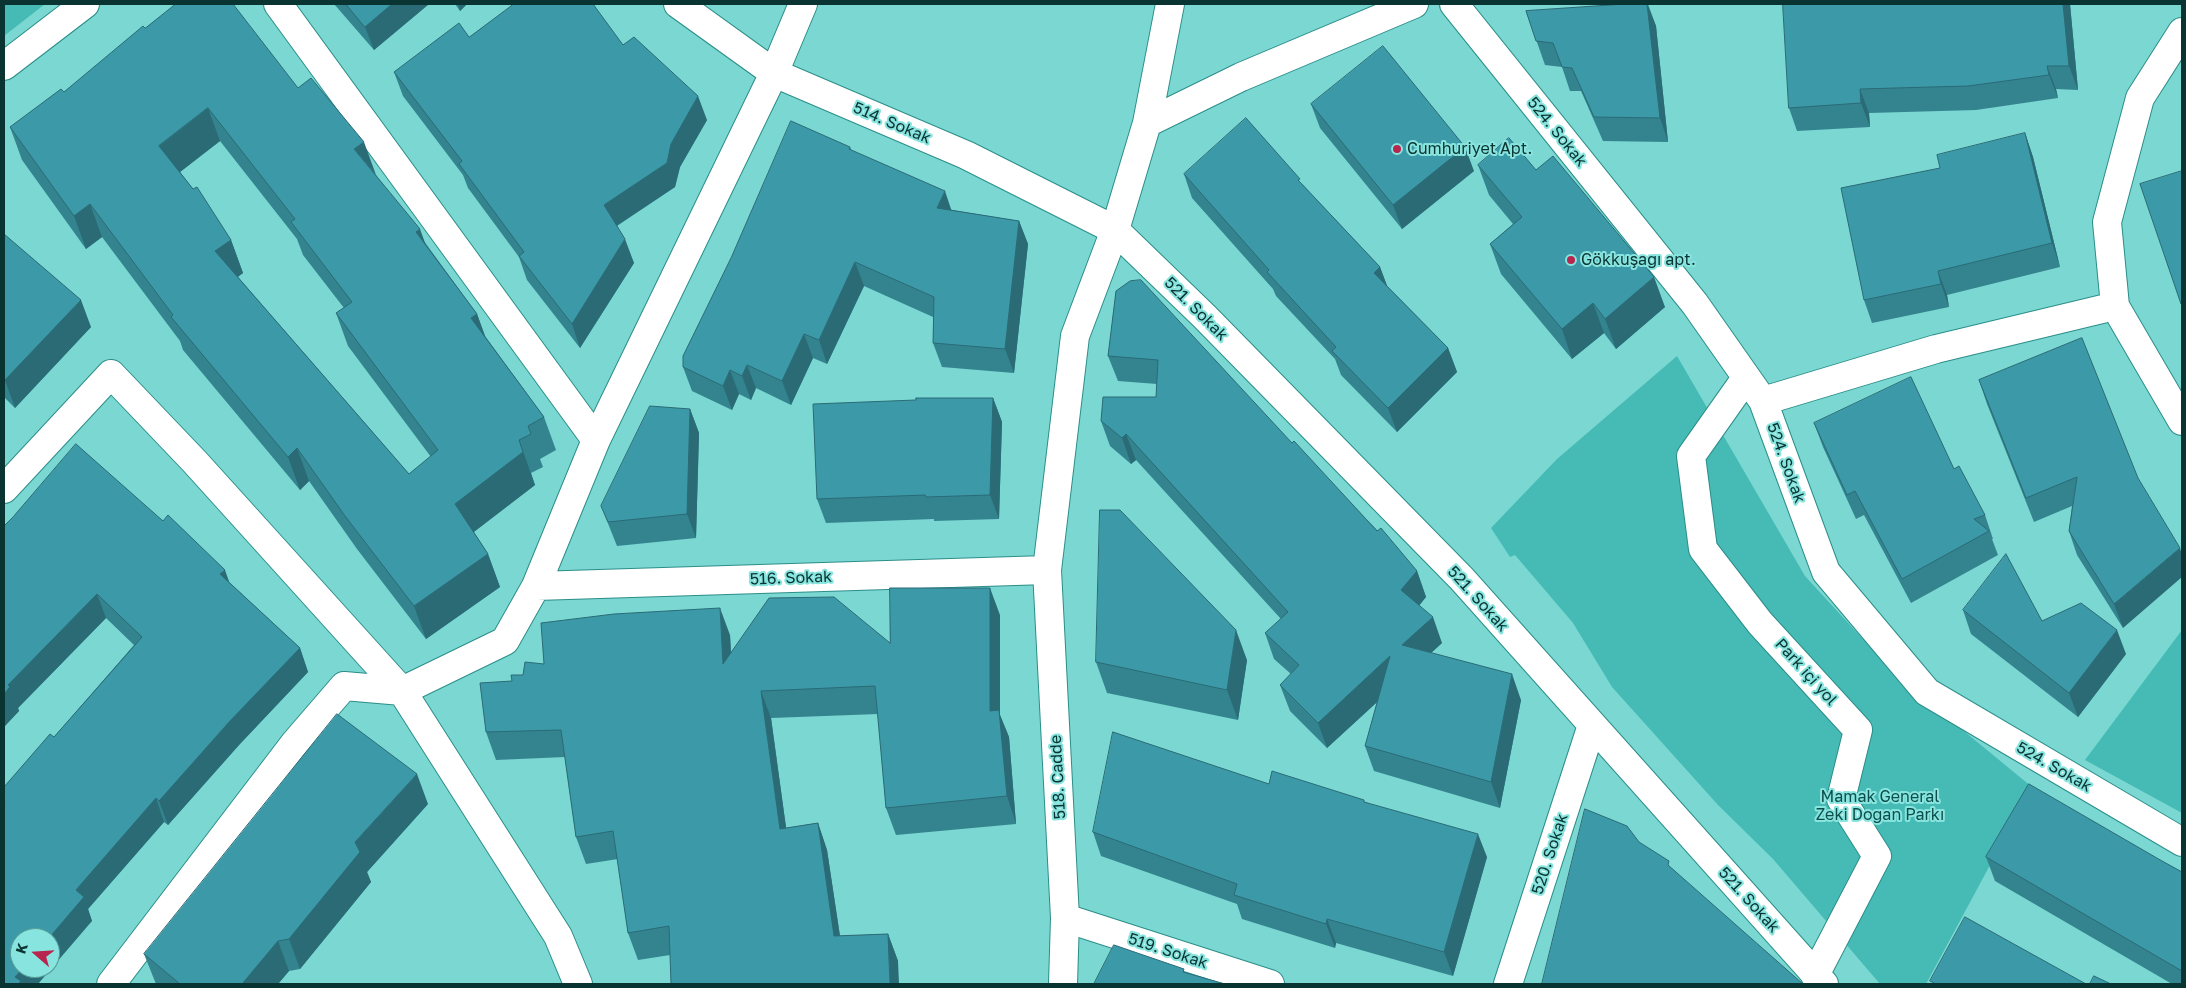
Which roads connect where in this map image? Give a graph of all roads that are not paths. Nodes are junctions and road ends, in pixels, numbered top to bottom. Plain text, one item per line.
1 (85, 4) edge
2 (278, 4) edge
3 (678, 4) edge
4 (803, 4) edge
5 (1170, 4) edge
6 (1414, 4) edge
7 (1454, 4) edge
8 (2182, 32) edge
9 (4, 66) edge
10 (774, 73) junction
11 (1147, 123) junction
12 (1115, 230) junction
13 (2114, 306) junction
14 (1746, 378) junction
15 (1763, 402) junction
16 (2182, 421) edge
17 (596, 440) junction
18 (4, 489) edge
19 (1047, 570) junction
20 (536, 586) junction
21 (402, 691) junction
22 (1592, 725) junction
23 (2182, 842) edge
24 (1065, 918) junction
25 (1820, 979) edge
26 (111, 984) edge
27 (578, 984) edge
28 (1063, 984) edge
29 (1270, 984) edge
30 (1508, 984) edge

1 - 9 street
2 - 17 street
3 - 10 street, 514. Sokak
4 - 10 street
5 - 11 street, 518. Cadde
6 - 11 street
7 - 14 street, 524. Sokak
8 - 13 street
10 - 12 street, 514. Sokak
10 - 17 street
11 - 12 street, 518. Cadde
12 - 19 street, 518. Cadde
12 - 22 street, 521. Sokak
13 - 15 street
13 - 16 street
14 - 15 street, 524. Sokak
14 - 25 street, Park içi yol
15 - 23 street, 524. Sokak
17 - 20 street
18 - 21 street
19 - 20 street, 516. Sokak
19 - 24 street, 518. Cadde
20 - 21 street
21 - 26 street
21 - 27 street
22 - 25 street, 521. Sokak
22 - 30 street, 520. Sokak
24 - 28 street, 518. Cadde
24 - 29 street, 519. Sokak

